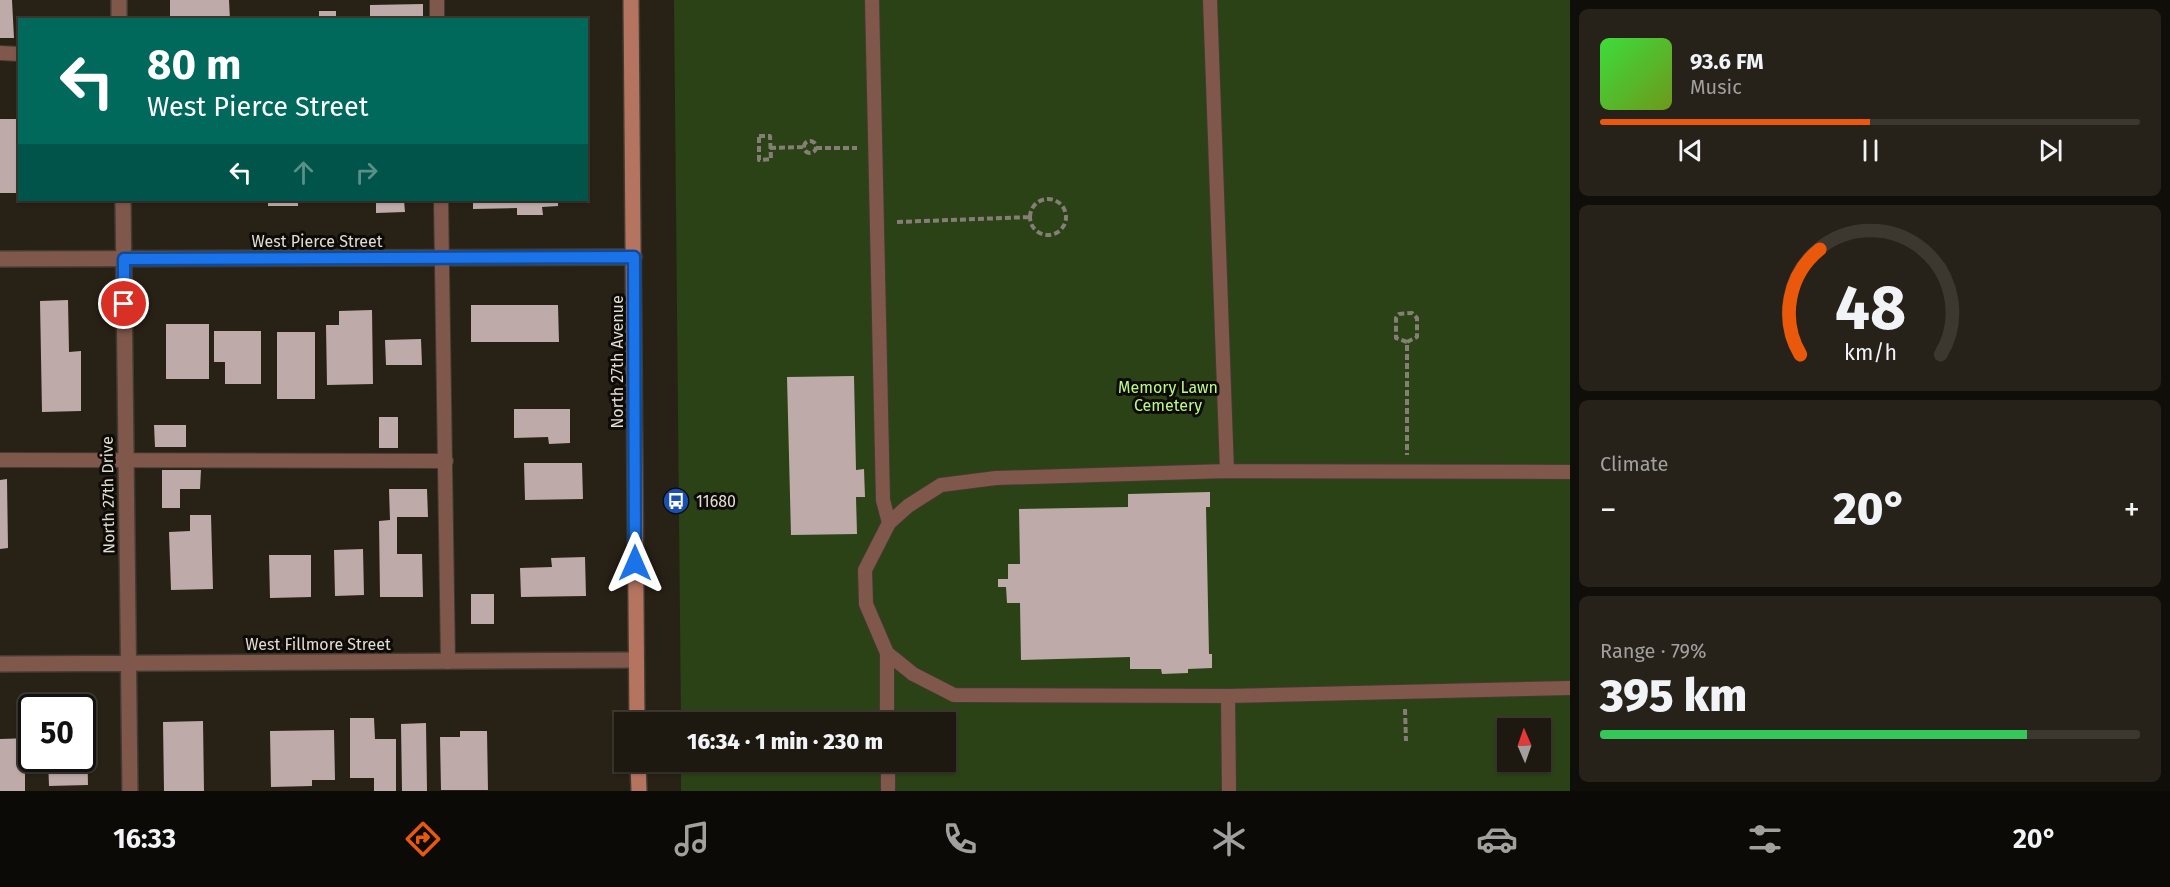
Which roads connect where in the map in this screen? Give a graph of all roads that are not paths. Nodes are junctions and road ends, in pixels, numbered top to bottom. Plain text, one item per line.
1 (119, 0) edge
2 (437, 0) edge
3 (631, 0) edge
4 (872, 0) edge
5 (1210, 0) edge
6 (120, 18) edge
7 (437, 18) edge
8 (0, 53) edge
9 (18, 54) edge
10 (123, 201) edge
11 (441, 201) edge
12 (634, 257) junction
13 (0, 259) edge
14 (124, 259) junction
15 (443, 259) junction
16 (0, 460) edge
17 (126, 461) junction
18 (446, 461) junction
19 (1227, 471) junction
20 (1570, 472) edge
21 (889, 523) junction
22 (887, 653) junction
23 (636, 660) junction
24 (129, 662) junction
25 (448, 662) junction
26 (0, 664) edge
27 (1570, 688) edge
28 (1228, 696) junction
29 (637, 712) edge
30 (887, 712) edge
31 (638, 772) edge
32 (888, 772) edge
33 (130, 791) edge
34 (639, 791) edge
35 (888, 791) edge
36 (1229, 791) edge

1 - 6 street
2 - 7 lane
3 - 12 main road, North 27th Avenue
4 - 21 lane
5 - 19 lane
8 - 9 lane
10 - 14 street, North 27th Drive
11 - 15 lane
12 - 15 street, West Pierce Street
12 - 23 main road, North 27th Avenue
13 - 14 street, West Pierce Street
14 - 15 street, West Pierce Street
14 - 17 street, North 27th Drive
15 - 18 lane
16 - 17 lane
17 - 18 lane
17 - 24 street, North 27th Drive
18 - 25 lane
19 - 20 lane
19 - 21 lane
21 - 22 lane
22 - 28 lane
22 - 30 lane
23 - 25 street, West Fillmore Street
23 - 29 main road, North 27th Avenue
24 - 25 street, West Fillmore Street
24 - 26 street, West Fillmore Street
24 - 33 street, North 27th Drive
27 - 28 lane
28 - 36 lane
31 - 34 main road
32 - 35 lane

